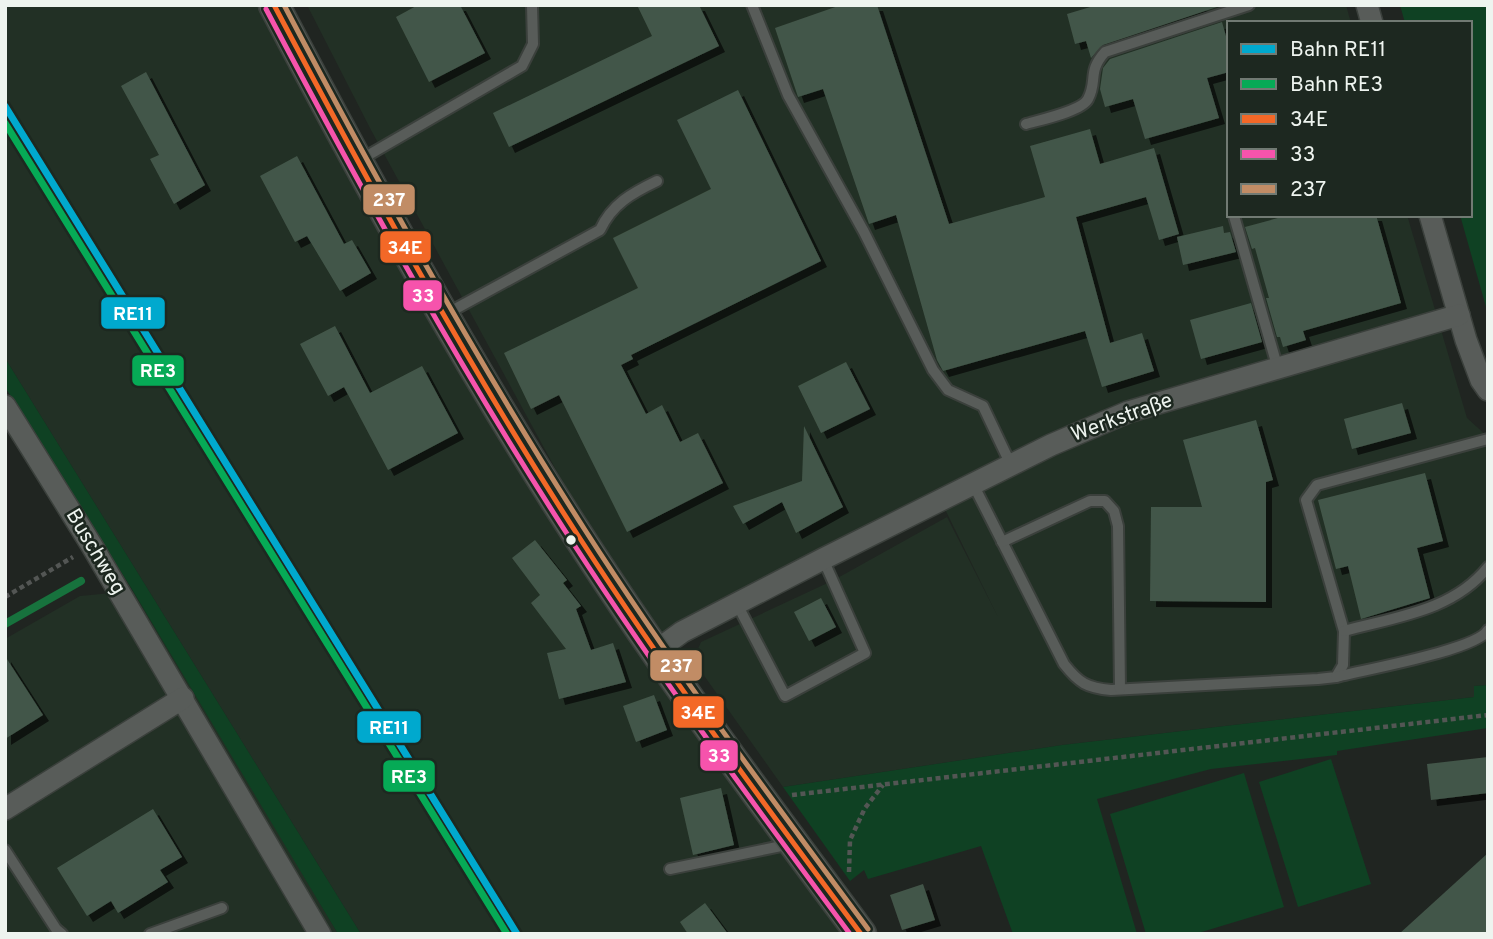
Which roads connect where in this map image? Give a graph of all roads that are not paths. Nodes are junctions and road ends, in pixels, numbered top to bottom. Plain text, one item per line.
1 (274, 5) edge
2 (532, 5) edge
3 (752, 5) edge
4 (1249, 5) edge
5 (1026, 124) dead end
6 (357, 162) junction
7 (657, 181) dead end
8 (1234, 217) edge
9 (1431, 217) edge
10 (443, 315) junction
11 (1459, 315) junction
12 (1278, 369) junction
13 (1488, 390) edge
14 (5, 406) edge
15 (1488, 439) edge
16 (1011, 465) junction
17 (973, 484) junction
18 (1002, 542) junction
19 (823, 559) junction
20 (1488, 567) edge
21 (737, 604) junction
22 (1488, 630) edge
23 (1344, 631) junction
24 (656, 651) junction
25 (1336, 677) junction
26 (1120, 690) junction
27 (183, 698) junction
28 (5, 809) edge
29 (794, 844) junction
30 (5, 850) edge
31 (670, 869) dead end
32 (222, 908) dead end
33 (62, 934) edge
34 (150, 934) edge
35 (320, 934) edge
36 (861, 934) edge

1 - 6 street
2 - 6 lane
3 - 16 lane
4 - 5 lane
6 - 10 street
7 - 10 lane
8 - 12 lane
9 - 11 street
10 - 24 street
11 - 12 street, Werkstraße
11 - 13 street
12 - 16 street, Werkstraße
14 - 27 street, Buschweg
15 - 23 lane
16 - 17 street, Werkstraße
17 - 18 lane
17 - 19 street, Werkstraße
18 - 26 lane
18 - 26 lane
19 - 21 street, Werkstraße
19 - 21 lane
20 - 23 lane
21 - 24 street, Werkstraße
22 - 25 lane
23 - 25 lane
24 - 29 street
25 - 26 lane
27 - 28 street
27 - 35 street, Buschweg
29 - 31 lane
29 - 36 street
30 - 33 lane
32 - 34 lane

